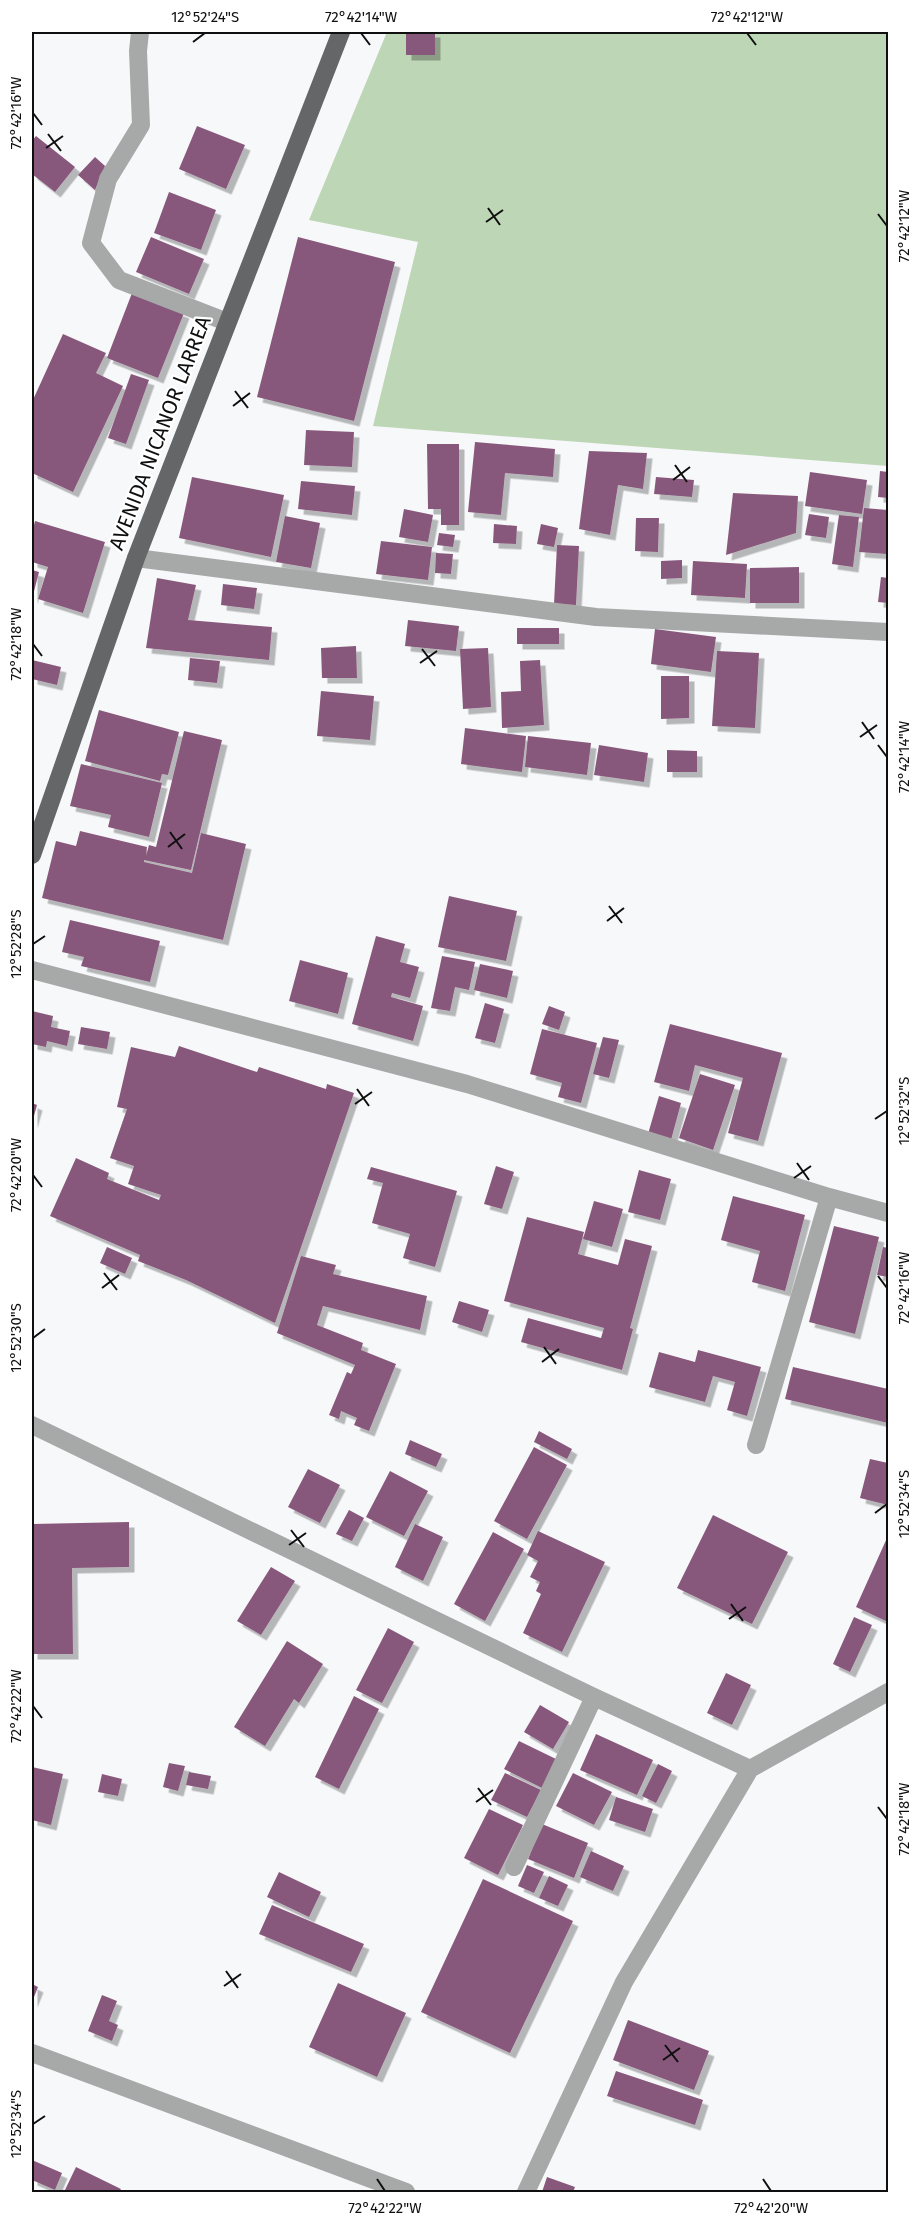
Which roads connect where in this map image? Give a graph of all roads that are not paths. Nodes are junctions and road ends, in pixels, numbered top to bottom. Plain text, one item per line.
1 (140, 32) edge
2 (341, 32) edge
3 (227, 322) junction
4 (135, 558) junction
5 (888, 632) edge
6 (32, 855) edge
7 (32, 970) edge
8 (829, 1197) junction
9 (888, 1213) edge
10 (32, 1425) edge
11 (756, 1445) dead end
12 (888, 1692) edge
13 (594, 1696) junction
14 (750, 1769) junction
15 (514, 1867) dead end
16 (32, 2053) edge
17 (406, 2193) edge
18 (526, 2193) edge

1 - 3 street
2 - 3 main road, AVENIDA NICANOR LARREA
3 - 4 main road, AVENIDA NICANOR LARREA
4 - 5 street
4 - 6 main road, AVENIDA NICANOR LARREA
7 - 8 street
8 - 9 street
8 - 11 street
10 - 13 street
12 - 14 street
13 - 14 street
13 - 15 street
14 - 18 street
16 - 17 street

